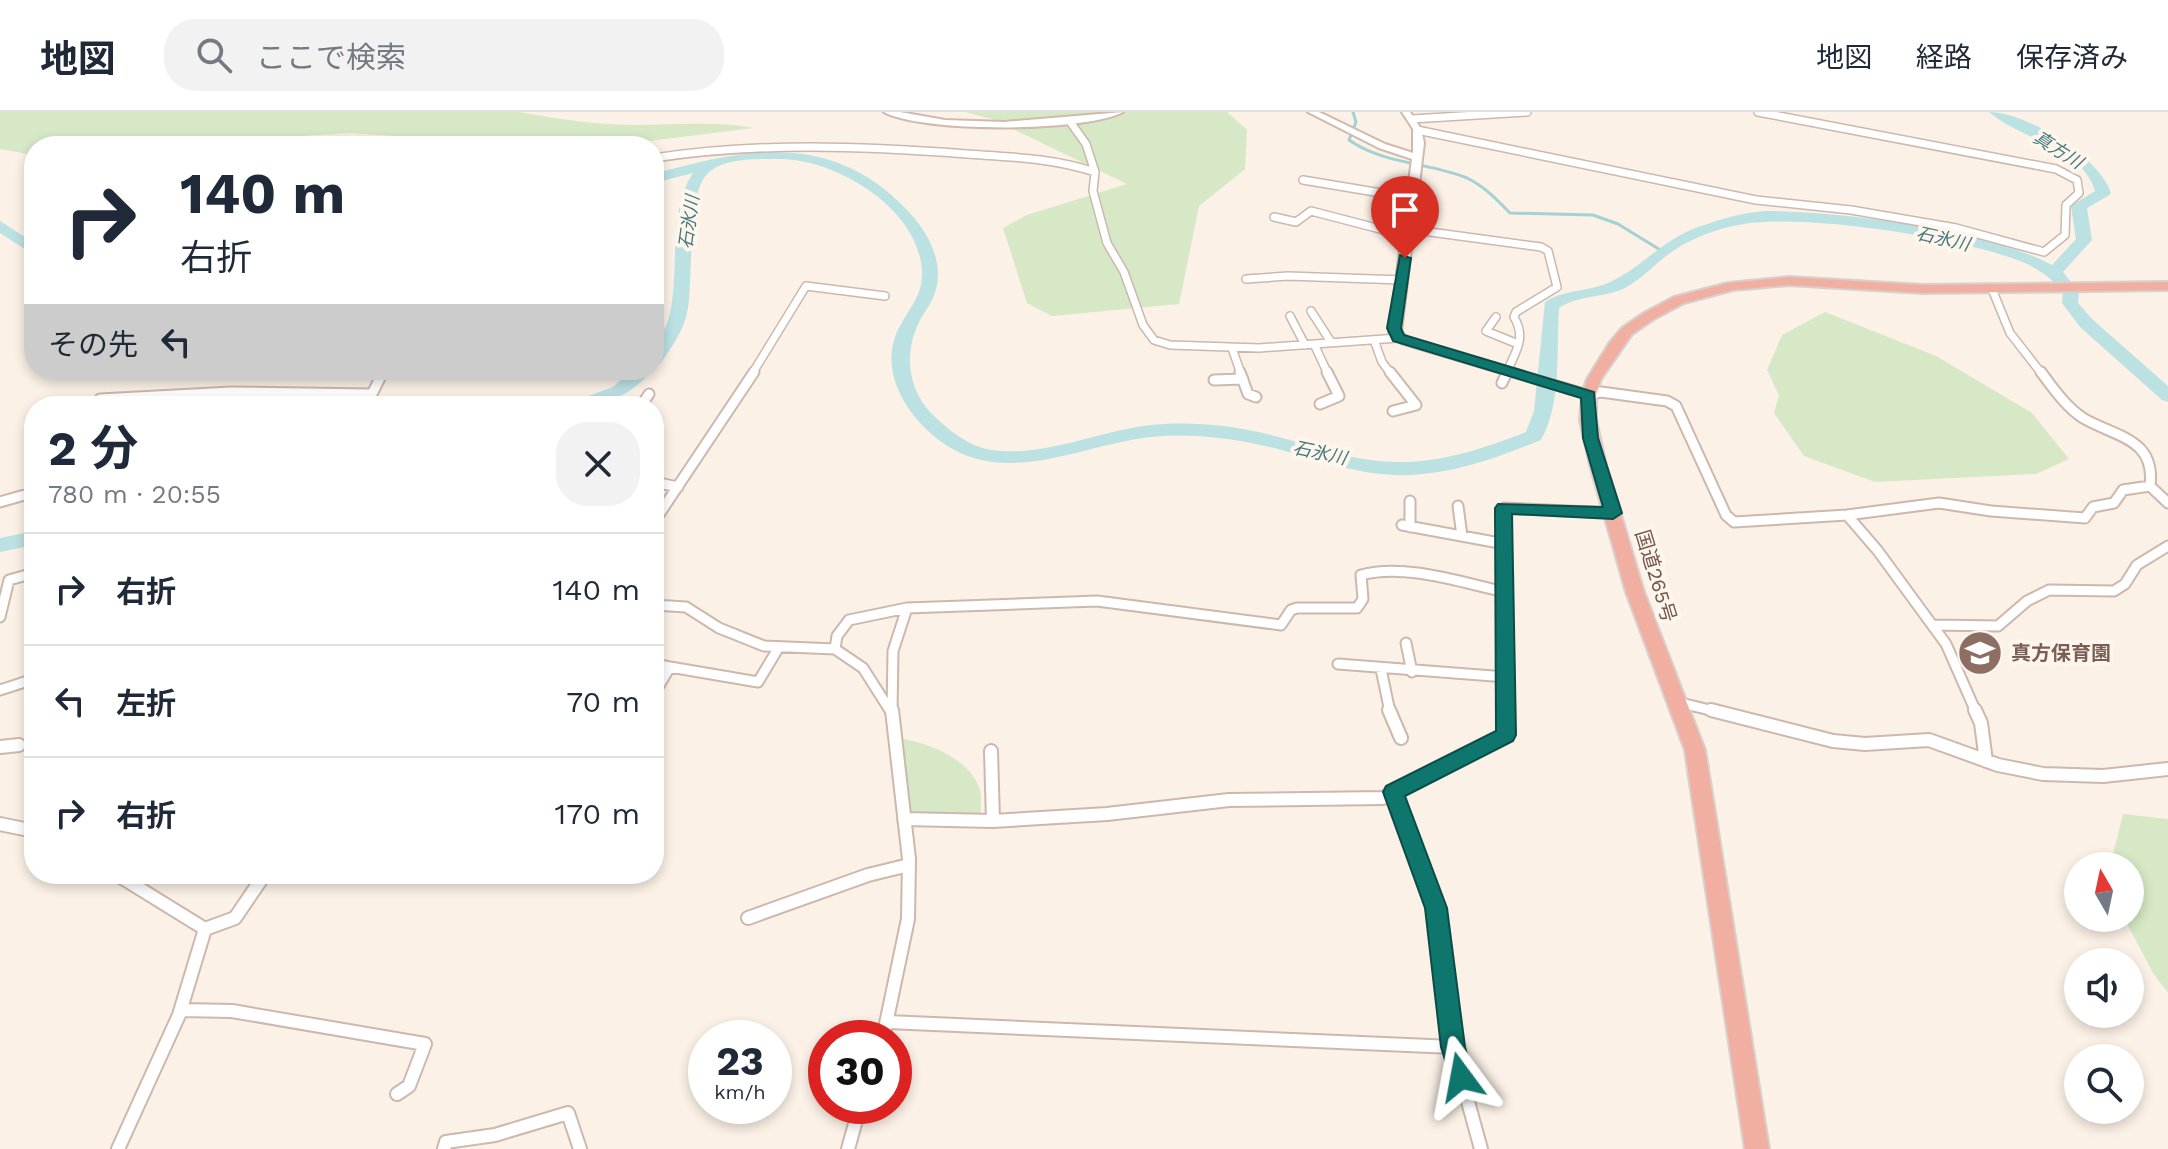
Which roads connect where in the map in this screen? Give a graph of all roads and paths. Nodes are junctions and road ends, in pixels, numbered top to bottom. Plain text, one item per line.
1 (888, 112) edge
2 (1119, 112) edge
3 (1312, 112) edge
4 (1527, 112) edge
5 (1758, 112) edge
6 (1409, 116) edge
7 (1071, 123) junction
8 (1417, 130) junction
9 (664, 157) edge
10 (1416, 157) junction
11 (1095, 172) junction
12 (1303, 180) dead end
13 (1411, 198) junction
14 (1274, 217) dead end
15 (1407, 232) junction
16 (1361, 269) dead end
17 (1246, 279) dead end
18 (1359, 279) junction
19 (1402, 280) junction
20 (2168, 286) edge
21 (1992, 289) junction
22 (885, 296) dead end
23 (1311, 311) dead end
24 (1290, 316) dead end
25 (1496, 317) dead end
26 (1398, 338) junction
27 (1374, 340) junction
28 (1331, 342) junction
29 (1310, 344) junction
30 (1518, 344) junction
31 (1232, 348) junction
32 (1506, 375) junction
33 (1243, 379) junction
34 (379, 380) edge
35 (1214, 380) dead end
36 (1580, 394) junction
37 (158, 396) edge
38 (1256, 397) dead end
39 (1320, 404) dead end
40 (1393, 411) dead end
41 (664, 484) edge
42 (2150, 486) junction
43 (678, 487) junction
44 (24, 495) edge
45 (1410, 501) dead end
46 (0, 502) edge
47 (2168, 503) edge
48 (1458, 506) dead end
49 (664, 507) edge
50 (1613, 513) junction
51 (1847, 515) junction
52 (1462, 536) junction
53 (1505, 544) junction
54 (2168, 546) edge
55 (24, 576) edge
56 (1506, 592) junction
57 (664, 606) edge
58 (907, 608) junction
59 (0, 617) edge
60 (1934, 625) junction
61 (1406, 643) dead end
62 (779, 647) junction
63 (835, 649) junction
64 (1338, 664) dead end
65 (664, 666) edge
66 (670, 667) junction
67 (1381, 669) junction
68 (1412, 672) junction
69 (664, 677) edge
70 (1506, 677) junction
71 (24, 682) edge
72 (0, 690) edge
73 (1677, 702) junction
74 (892, 714) junction
75 (1401, 738) dead end
76 (19, 745) dead end
77 (0, 747) edge
78 (991, 751) dead end
79 (1986, 761) junction
80 (2168, 769) edge
81 (1394, 792) junction
82 (904, 819) junction
83 (993, 821) junction
84 (0, 824) edge
85 (24, 829) edge
86 (909, 865) junction
87 (132, 884) edge
88 (258, 884) edge
89 (748, 918) dead end
90 (205, 929) junction
91 (182, 1010) junction
92 (888, 1020) edge
93 (912, 1023) edge
94 (1453, 1047) junction
95 (397, 1094) dead end
96 (855, 1124) edge
97 (118, 1149) edge
98 (444, 1149) edge
99 (580, 1149) edge
100 (848, 1149) edge
101 (1481, 1149) edge
102 (1757, 1149) edge

1 - 7 main road
2 - 7 main road
3 - 10 main road
4 - 6 street
5 - 8 street
6 - 8 main road
7 - 11 street
8 - 10 main road
9 - 11 street
10 - 13 main road
11 - 31 street
12 - 13 street
13 - 15 main road
14 - 15 street
15 - 19 main road
15 - 30 street
16 - 18 street
17 - 18 street
18 - 19 street
19 - 26 main road
20 - 21 highway, 国道265号
21 - 36 highway, 国道265号
21 - 42 street
22 - 43 street
23 - 28 street
24 - 29 street
25 - 30 street
26 - 27 street
26 - 32 main road
27 - 28 street
27 - 40 street
28 - 29 street
29 - 31 street
29 - 39 street
30 - 32 street
31 - 33 street
32 - 36 main road
33 - 35 street
33 - 38 street
34 - 37 street
36 - 50 highway, 国道265号
36 - 51 street
41 - 43 street
42 - 47 street
42 - 51 street
43 - 49 street
44 - 46 street
45 - 52 street
48 - 52 street
50 - 53 street
50 - 73 highway, 国道265号
51 - 60 street
52 - 53 street
53 - 56 street
54 - 60 street
55 - 59 street
56 - 58 street
56 - 70 street
57 - 62 street
58 - 63 street
58 - 74 street
60 - 79 street
61 - 68 street
62 - 63 street
62 - 66 street
63 - 74 street
64 - 67 street
65 - 66 street
66 - 69 street
67 - 68 street
67 - 75 street
68 - 70 street
70 - 81 street
71 - 72 street
73 - 79 street
73 - 102 highway, 国道265号
74 - 82 street
76 - 77 street
78 - 83 street
79 - 80 street
81 - 83 street
81 - 94 street
82 - 83 street
82 - 86 street
84 - 85 street
86 - 89 street
86 - 92 street
87 - 90 street
88 - 90 street
90 - 91 street
91 - 95 street
91 - 97 street
93 - 94 street
94 - 101 street
96 - 100 street
98 - 99 street

